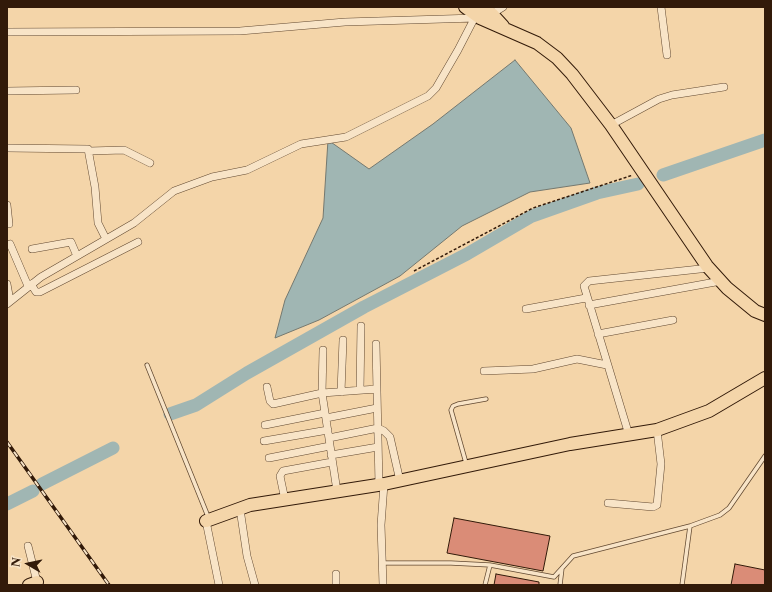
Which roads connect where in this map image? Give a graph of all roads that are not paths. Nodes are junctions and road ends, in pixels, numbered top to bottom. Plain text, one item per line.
1 (465, 7) edge
2 (503, 7) edge
3 (661, 7) edge
4 (492, 14) junction
5 (478, 15) edge
6 (507, 30) junction
7 (7, 32) edge
8 (667, 55) dead end
9 (724, 87) dead end
10 (76, 90) dead end
11 (7, 91) edge
12 (611, 125) junction
13 (7, 148) edge
14 (89, 151) junction
15 (150, 163) dead end
16 (7, 205) edge
17 (9, 224) dead end
18 (106, 239) junction
19 (138, 242) dead end
20 (10, 244) dead end
21 (32, 249) dead end
22 (77, 256) junction
23 (709, 268) junction
24 (721, 281) junction
25 (7, 284) edge
26 (29, 285) junction
27 (8, 302) edge
28 (588, 302) junction
29 (526, 309) dead end
30 (765, 316) edge
31 (673, 320) dead end
32 (360, 326) dead end
33 (598, 334) junction
34 (343, 340) dead end
35 (376, 344) dead end
36 (323, 350) dead end
37 (607, 364) junction
38 (148, 365) dead end
39 (484, 371) dead end
40 (765, 378) edge
41 (267, 387) dead end
42 (377, 389) junction
43 (360, 390) junction
44 (341, 392) junction
45 (322, 393) junction
46 (486, 399) dead end
47 (378, 408) junction
48 (326, 416) junction
49 (265, 424) dead end
50 (378, 428) junction
51 (328, 430) junction
52 (657, 430) junction
53 (630, 435) junction
54 (329, 438) junction
55 (264, 440) dead end
56 (330, 446) junction
57 (378, 447) junction
58 (765, 456) edge
59 (269, 458) dead end
60 (332, 458) junction
61 (467, 466) junction
62 (400, 481) junction
63 (381, 484) junction
64 (336, 492) junction
65 (285, 500) junction
66 (608, 503) dead end
67 (240, 509) junction
68 (207, 520) junction
69 (690, 526) junction
70 (28, 546) dead end
71 (382, 563) junction
72 (490, 565) junction
73 (562, 568) junction
74 (336, 574) dead end
75 (33, 583) edge
76 (219, 585) edge
77 (255, 585) edge
78 (336, 585) edge
79 (383, 585) edge
80 (485, 585) edge
81 (560, 585) edge
82 (682, 585) edge

1 - 5 main road
2 - 4 street
3 - 8 street
4 - 5 main road
4 - 6 main road
5 - 6 main road
5 - 7 street
5 - 18 street
6 - 12 main road
9 - 12 street
10 - 11 street
12 - 23 main road
13 - 14 street
14 - 15 street
14 - 18 street
16 - 17 street
18 - 22 street
19 - 26 street
20 - 26 street
21 - 22 street
22 - 26 street
23 - 24 main road
23 - 28 street
24 - 28 street
24 - 30 main road
25 - 27 street
26 - 27 street
28 - 29 street
28 - 33 street
31 - 33 street
32 - 43 street
33 - 37 street
34 - 44 street
35 - 42 street
36 - 45 street
37 - 39 street
37 - 53 street
38 - 68 lane
40 - 52 main road
41 - 45 street
42 - 43 street
42 - 47 street
43 - 44 street
44 - 45 street
45 - 48 street
46 - 61 lane
47 - 48 street
47 - 50 street
48 - 49 street
48 - 51 street
50 - 54 street
50 - 57 street
50 - 62 street
51 - 54 street
51 - 55 street
52 - 53 main road
52 - 66 street
53 - 61 main road
54 - 56 street
56 - 59 street
56 - 60 street
57 - 60 street
57 - 63 street
58 - 69 lane
60 - 64 street
60 - 65 street
61 - 62 main road
62 - 63 main road
63 - 64 main road
63 - 71 street
64 - 65 main road
65 - 67 main road
67 - 68 main road
67 - 77 street
68 - 76 street
69 - 73 lane
69 - 82 lane
70 - 75 street
71 - 72 lane
71 - 79 street
72 - 73 lane
72 - 80 lane
73 - 81 lane
74 - 78 street

